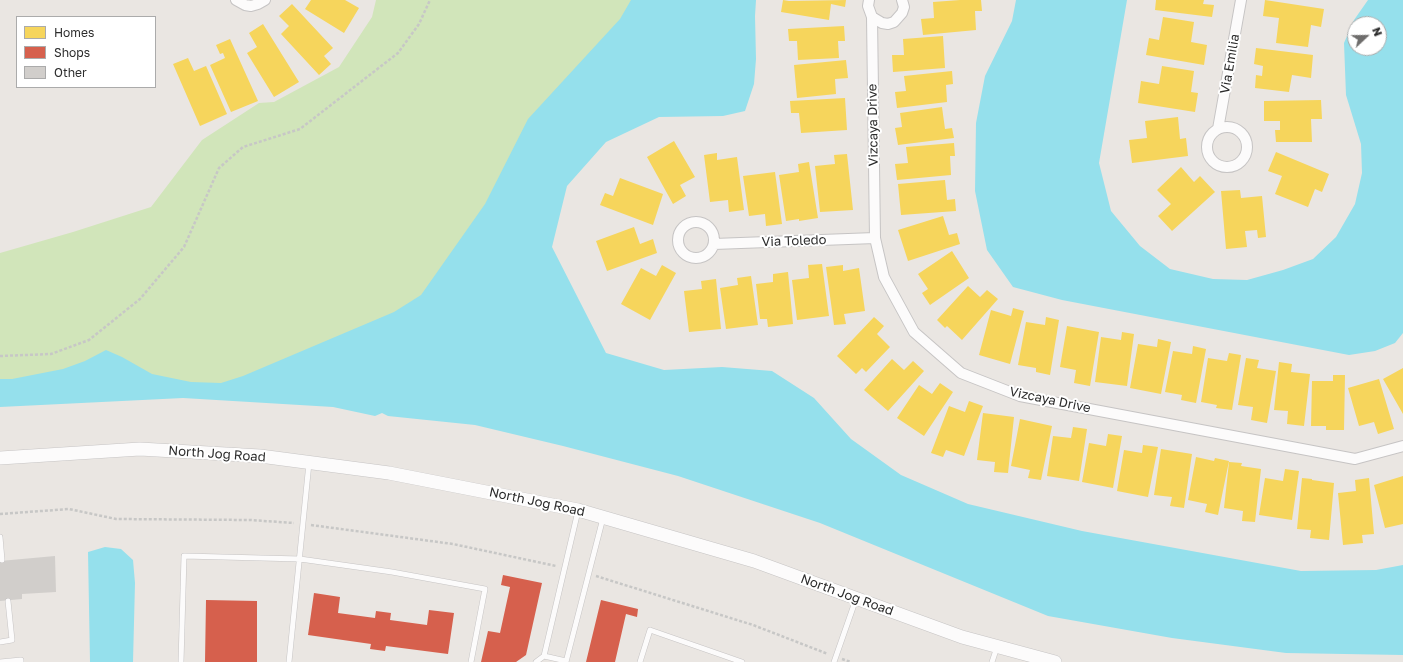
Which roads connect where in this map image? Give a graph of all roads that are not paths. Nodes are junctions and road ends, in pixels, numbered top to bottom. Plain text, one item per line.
1 (236, 0) edge
2 (265, 0) edge
3 (869, 0) edge
4 (902, 0) edge
5 (1241, 0) edge
6 (872, 17) junction
7 (1218, 129) dead end
8 (875, 238) junction
9 (714, 244) dead end
10 (1403, 446) edge
11 (0, 458) edge
12 (310, 462) junction
13 (578, 510) junction
14 (604, 517) junction
15 (0, 537) edge
16 (300, 559) junction
17 (2, 560) dead end
18 (856, 598) junction
19 (8, 601) dead end
20 (0, 642) edge
21 (997, 646) junction
22 (544, 656) junction
23 (835, 659) edge
24 (0, 662) edge
25 (21, 662) edge
26 (181, 662) edge
27 (289, 662) edge
28 (471, 662) edge
29 (536, 662) edge
30 (566, 662) edge
31 (640, 662) edge
32 (742, 662) edge
33 (992, 662) edge
34 (1055, 662) edge

1 - 2 street
3 - 6 street, Vizcaya Drive
4 - 6 street
5 - 7 street, Via Emilia
6 - 8 street, Vizcaya Drive
8 - 9 street, Via Toledo
8 - 10 street, Vizcaya Drive
11 - 12 street, North Jog Road
12 - 13 street, North Jog Road
12 - 16 lane
13 - 14 street, North Jog Road
13 - 22 lane
14 - 18 street, North Jog Road
14 - 30 lane
15 - 17 lane
16 - 26 lane
16 - 27 lane
16 - 28 lane
18 - 21 street, North Jog Road
18 - 23 lane
19 - 20 lane
21 - 33 lane
21 - 34 street, North Jog Road
22 - 29 lane
22 - 30 lane
24 - 25 lane
31 - 32 lane

